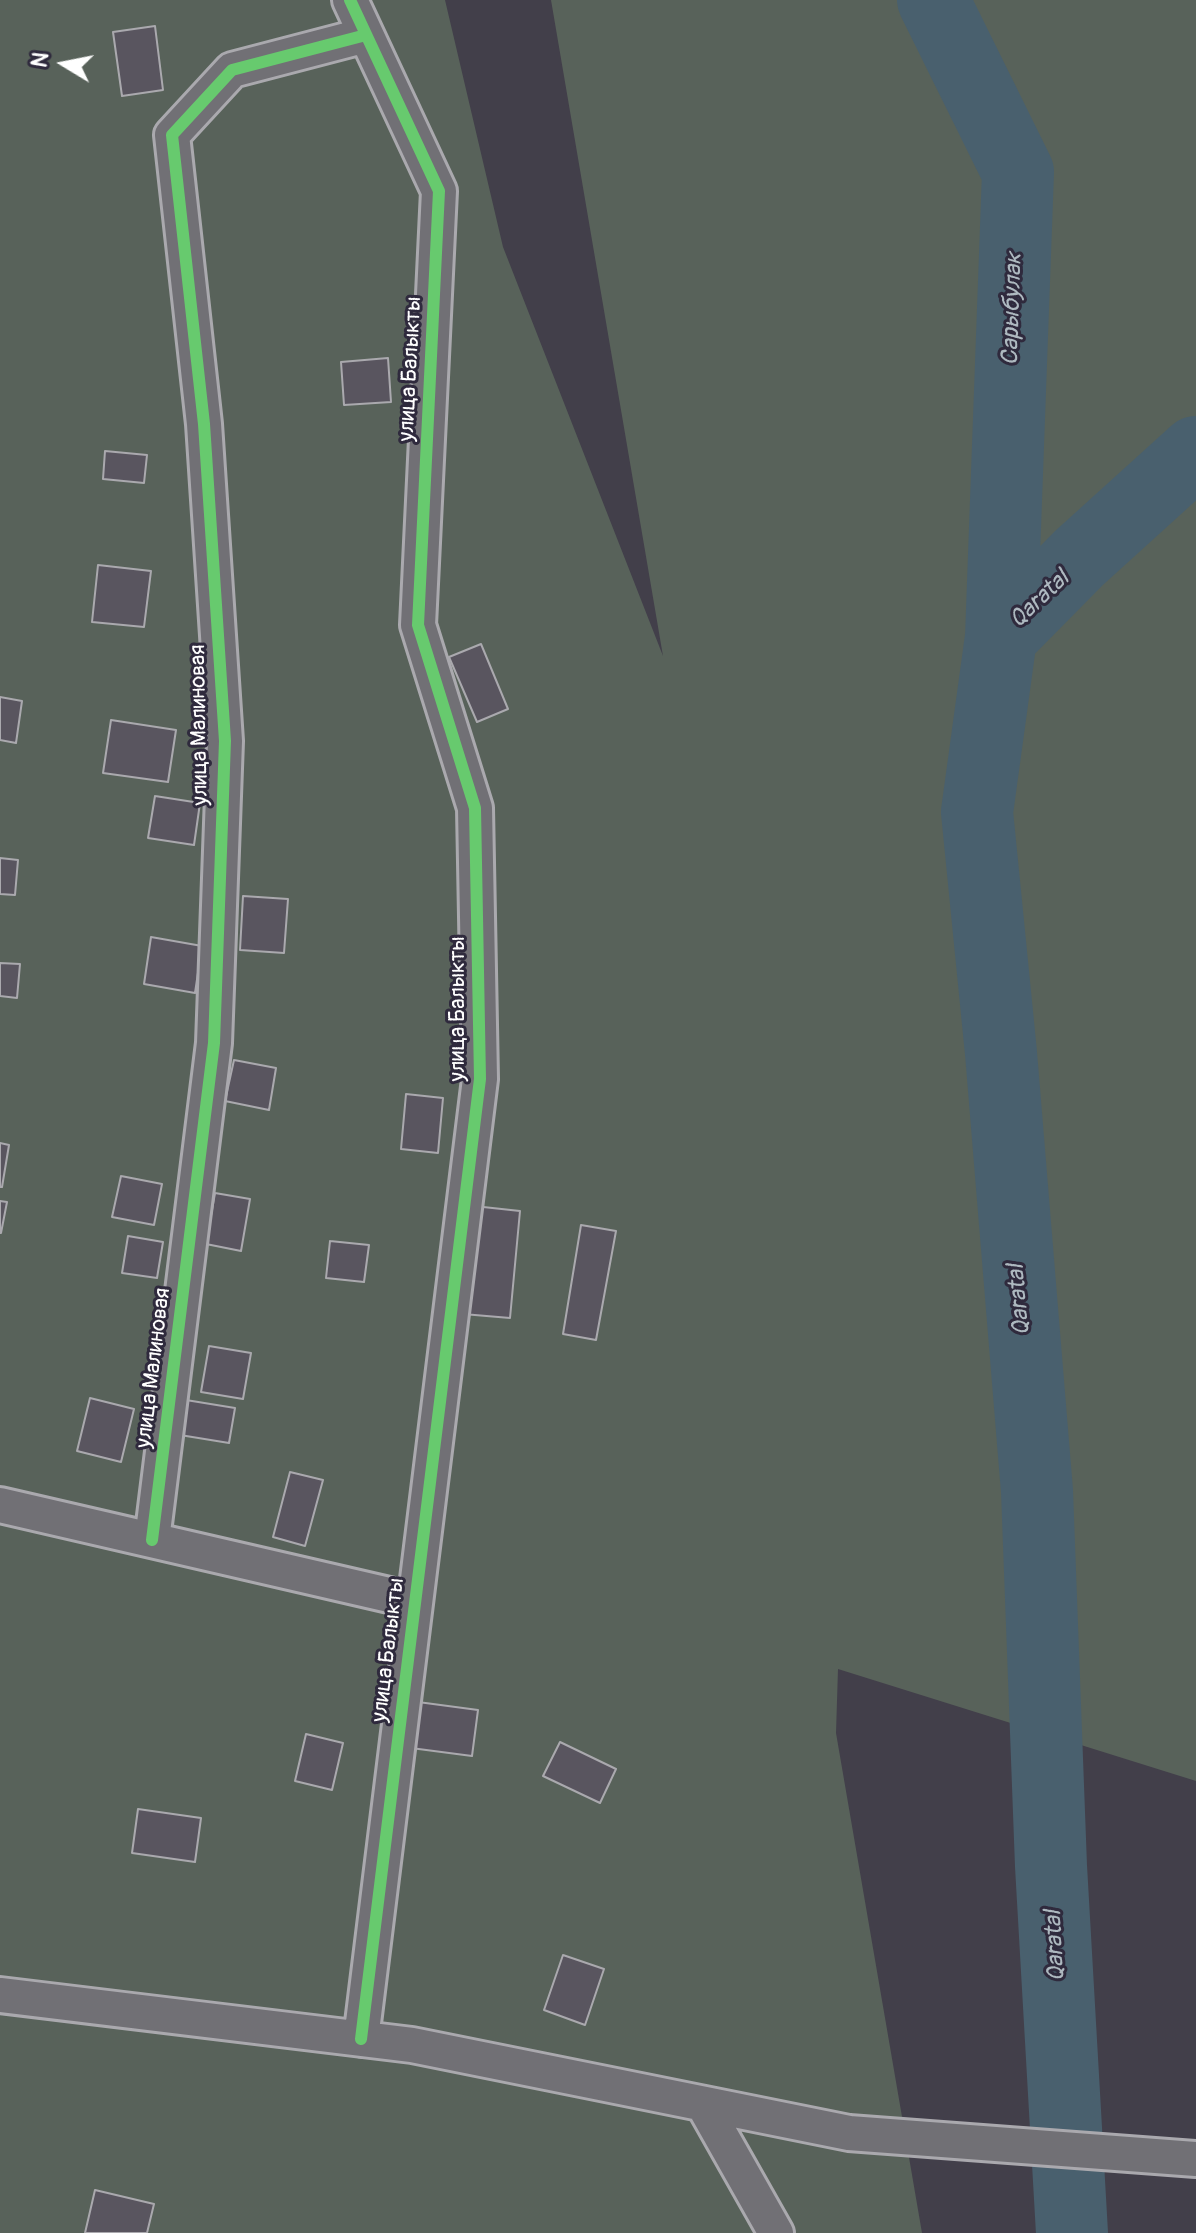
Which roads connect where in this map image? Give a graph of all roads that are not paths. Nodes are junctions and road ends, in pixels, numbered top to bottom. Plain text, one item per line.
1 (350, 0) edge
2 (366, 35) junction
3 (0, 1505) edge
4 (152, 1540) junction
5 (415, 1601) junction
6 (0, 1995) edge
7 (361, 2039) junction
8 (703, 2104) junction
9 (1196, 2159) edge
10 (776, 2233) edge

1 - 2 street, улица Балыкты
2 - 4 street, улица Малиновая
2 - 5 street, улица Балыкты
3 - 4 street
4 - 5 street
5 - 7 street, улица Балыкты
6 - 7 street
7 - 8 street
8 - 9 street
8 - 10 street

